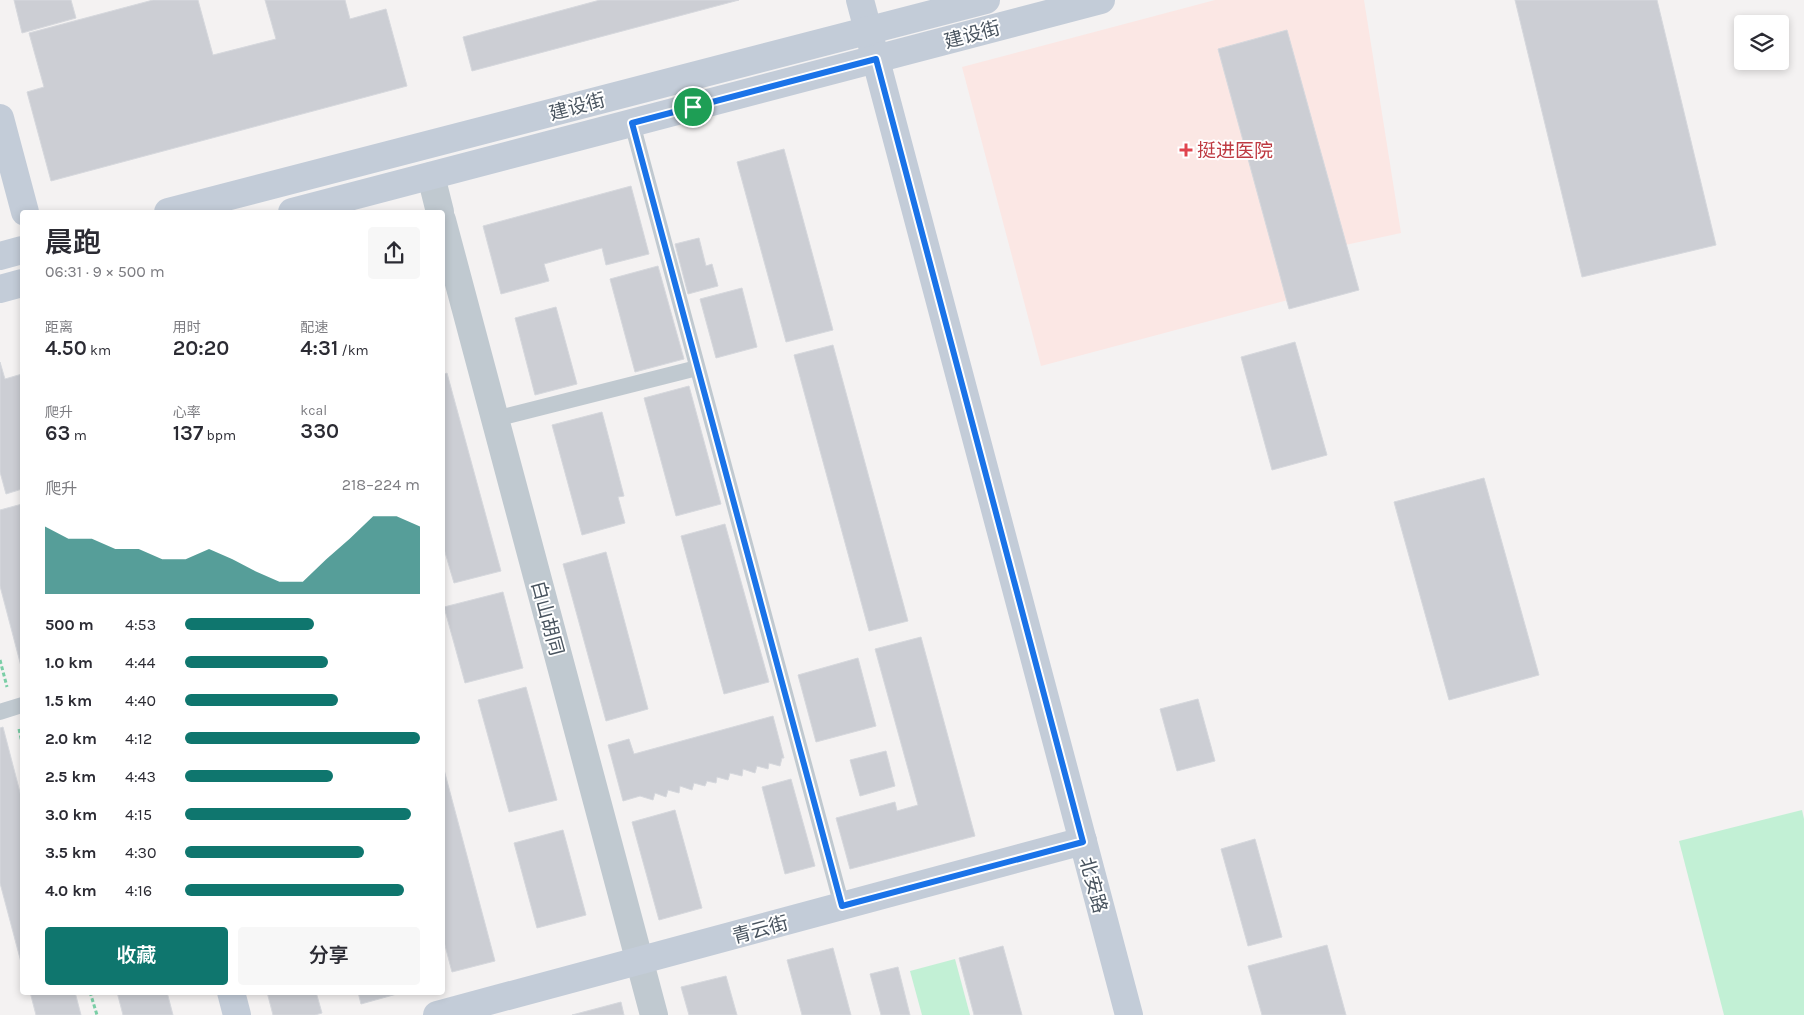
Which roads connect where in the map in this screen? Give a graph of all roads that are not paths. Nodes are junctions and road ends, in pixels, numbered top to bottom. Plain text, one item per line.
1 (860, 0) edge
2 (986, 0) edge
3 (1101, 0) edge
4 (868, 31) junction
5 (876, 59) junction
6 (0, 118) edge
7 (632, 123) junction
8 (431, 176) junction
9 (320, 209) edge
10 (24, 210) edge
11 (176, 210) edge
12 (440, 210) edge
13 (445, 231) edge
14 (20, 251) edge
15 (0, 256) edge
16 (20, 284) edge
17 (0, 289) edge
18 (697, 368) junction
19 (495, 419) junction
20 (20, 706) edge
21 (0, 712) edge
22 (1083, 842) junction
23 (842, 906) junction
24 (640, 961) junction
25 (232, 995) edge
26 (237, 1015) edge
27 (437, 1015) edge
28 (654, 1015) edge
29 (1129, 1015) edge

1 - 4 street, 北安路
2 - 4 street, 建设街
3 - 5 street, 建设街
4 - 5 street, 北安路
4 - 11 street, 建设街
5 - 7 street, 建设街
5 - 22 street, 北安路
6 - 10 street
7 - 8 street, 建设街
7 - 18 lane
8 - 9 street, 建设街
8 - 12 street
13 - 19 street, 白山胡同
14 - 15 street
16 - 17 street
18 - 19 lane
18 - 23 lane
19 - 24 street, 白山胡同
20 - 21 lane
22 - 23 street, 青云街
22 - 29 street, 北安路
23 - 24 street, 青云街
24 - 27 street, 青云街
24 - 28 street, 白山胡同
25 - 26 street

